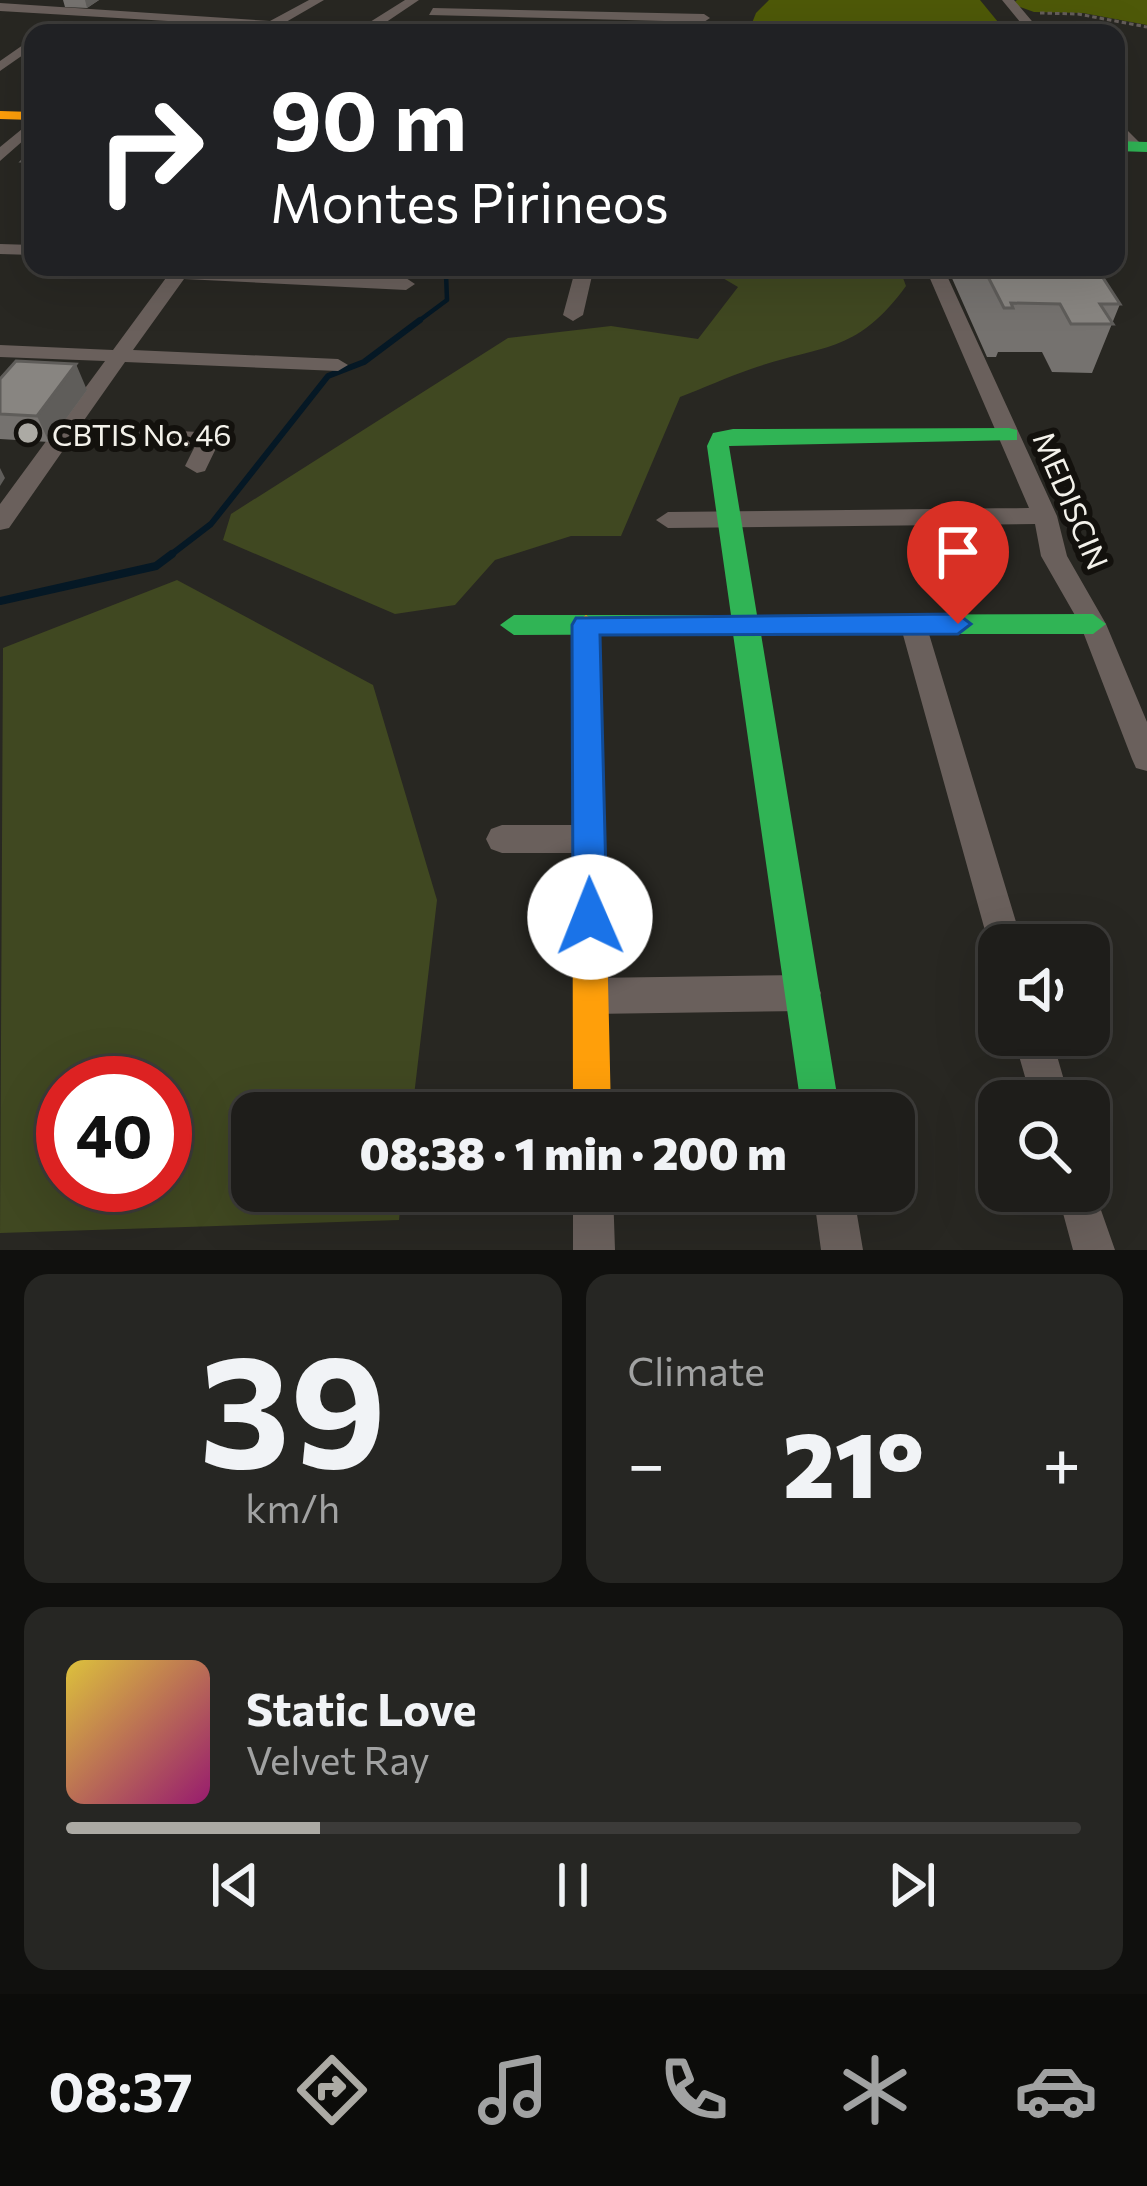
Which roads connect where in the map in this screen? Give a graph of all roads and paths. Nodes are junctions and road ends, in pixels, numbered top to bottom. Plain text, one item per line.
1 (52, 0) edge
2 (147, 0) edge
3 (318, 0) edge
4 (412, 0) edge
5 (481, 0) edge
6 (651, 0) edge
7 (1011, 6) edge
8 (6, 7) edge
9 (75, 11) junction
10 (434, 12) dead end
11 (463, 13) junction
12 (117, 14) junction
13 (634, 17) junction
14 (201, 19) junction
15 (60, 22) dead end
16 (275, 23) junction
17 (196, 24) edge
18 (285, 24) edge
19 (374, 24) edge
20 (700, 24) edge
21 (1147, 27) edge
22 (24, 48) edge
23 (0, 67) edge
24 (24, 126) edge
25 (0, 156) edge
26 (176, 276) edge
27 (277, 276) edge
28 (583, 276) edge
29 (938, 276) edge
30 (406, 284) dead end
31 (573, 315) dead end
32 (0, 351) edge
33 (122, 353) junction
34 (338, 365) dead end
35 (65, 432) junction
36 (1009, 435) junction
37 (197, 466) dead end
38 (1045, 516) junction
39 (730, 519) junction
40 (668, 520) dead end
41 (0, 522) edge
42 (1093, 624) junction
43 (514, 625) dead end
44 (586, 625) junction
45 (747, 625) junction
46 (913, 625) junction
47 (1147, 759) edge
48 (589, 838) junction
49 (502, 839) dead end
50 (1000, 924) edge
51 (803, 993) junction
52 (591, 996) junction
53 (592, 1092) edge
54 (818, 1092) edge
55 (593, 1212) edge
56 (836, 1212) edge
57 (1083, 1212) edge
58 (594, 1250) edge
59 (842, 1250) edge
60 (1094, 1250) edge

1 - 8 street
2 - 12 street
3 - 16 street
4 - 19 street
5 - 11 street
6 - 13 street
7 - 21 path
8 - 9 street
9 - 12 street
9 - 15 street
10 - 11 street
11 - 13 street
12 - 14 street
13 - 20 street
14 - 16 street
14 - 17 street
16 - 18 street
22 - 23 street
24 - 25 street
26 - 33 street
27 - 30 street
28 - 31 street
29 - 36 street, MEDISCIN
32 - 33 street
33 - 34 street
33 - 35 street
35 - 37 street
35 - 41 street
36 - 38 street, MEDISCIN
36 - 39 street
38 - 39 street
38 - 42 street, MEDISCIN
39 - 40 street
39 - 45 street
42 - 46 street
42 - 47 street, MEDISCIN
43 - 44 street
44 - 45 street
44 - 48 street
45 - 46 street
45 - 51 street
46 - 50 street
48 - 49 street
48 - 52 street
51 - 52 street
51 - 54 street
52 - 53 street
55 - 58 street
56 - 59 street
57 - 60 street

